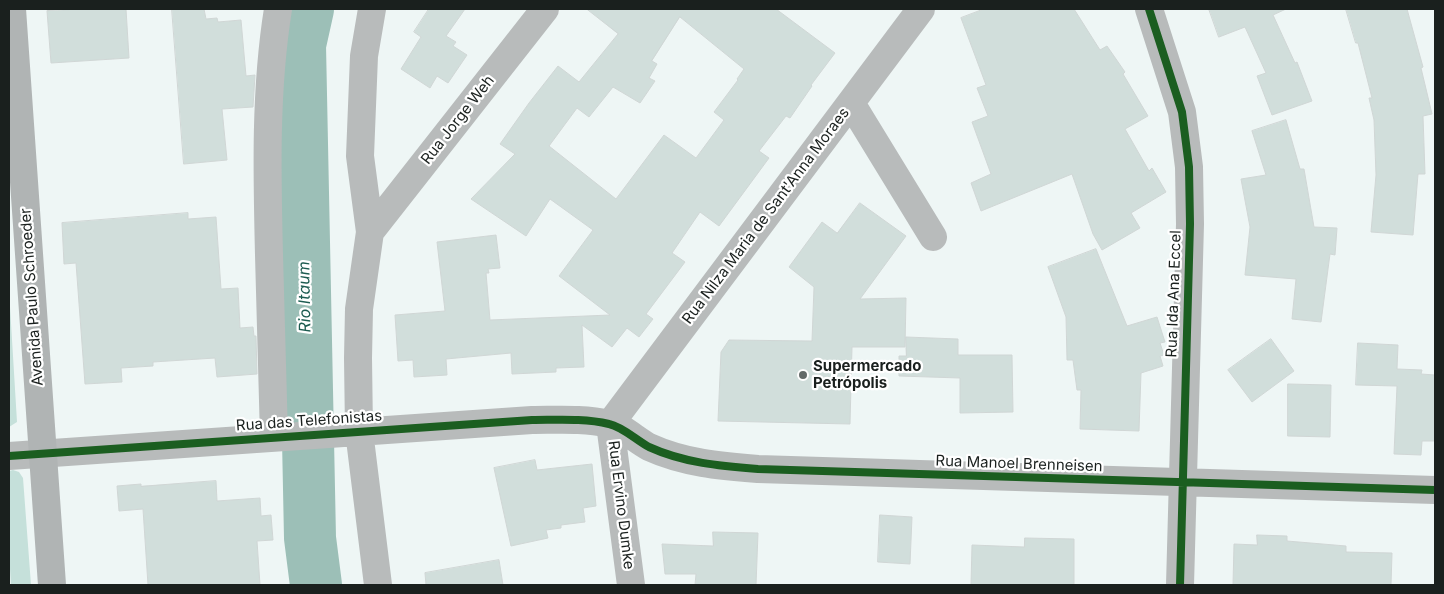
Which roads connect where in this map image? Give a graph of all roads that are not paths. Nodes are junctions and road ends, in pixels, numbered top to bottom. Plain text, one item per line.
1 (12, 9) edge
2 (278, 9) edge
3 (372, 9) edge
4 (545, 9) edge
5 (922, 9) edge
6 (1149, 9) edge
7 (851, 103) junction
8 (370, 232) junction
9 (933, 237) dead end
10 (610, 424) junction
11 (359, 431) junction
12 (282, 436) junction
13 (43, 453) junction
14 (9, 456) edge
15 (1183, 484) junction
16 (1435, 490) edge
17 (52, 585) edge
18 (378, 585) edge
19 (631, 585) edge
20 (1180, 585) edge

1 - 13 main road, Avenida Paulo Schroeder
2 - 12 street
3 - 8 street
4 - 8 street, Rua Jorge Weh
5 - 7 street, Rua Nilza Maria de Sant'Anna Moraes
6 - 15 street, Rua Ida Ana Eccel
7 - 9 street
7 - 10 street, Rua Nilza Maria de Sant'Anna Moraes
8 - 11 street
10 - 11 street, Rua das Telefonistas
10 - 15 street, Rua Manoel Brenneisen
10 - 19 street, Rua Ervino Dumke
11 - 12 street, Rua das Telefonistas
11 - 18 street
12 - 13 street, Rua das Telefonistas
13 - 14 street, Rua das Telefonistas
13 - 17 main road, Avenida Paulo Schroeder
15 - 16 street, Rua Manoel Brenneisen
15 - 20 street, Rua Ida Ana Eccel

